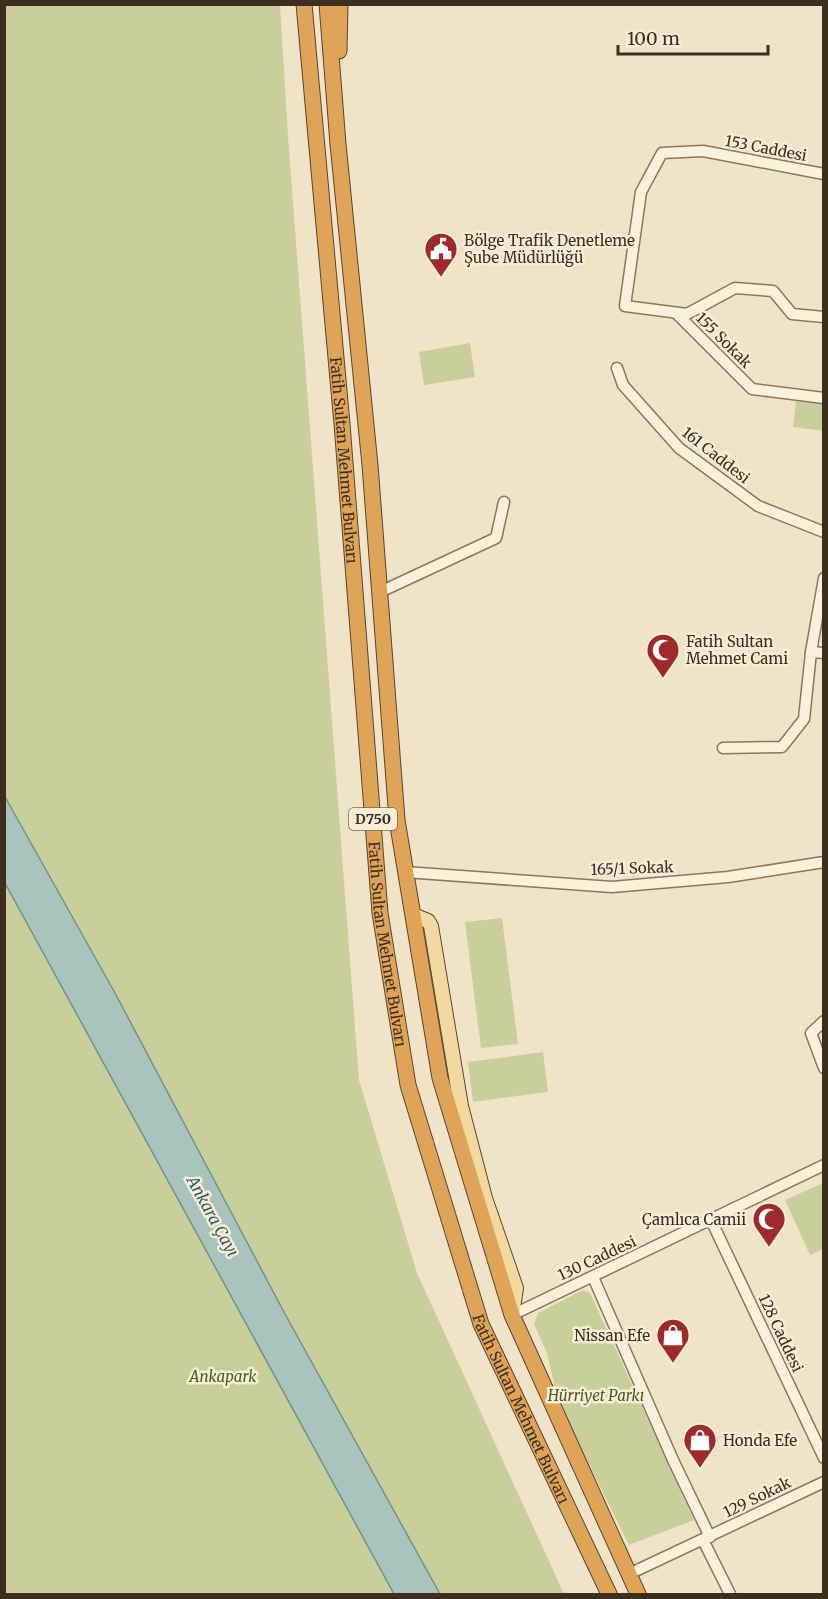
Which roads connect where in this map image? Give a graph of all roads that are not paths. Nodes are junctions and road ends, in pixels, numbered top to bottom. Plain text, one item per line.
1 (298, 4) edge
2 (304, 4) edge
3 (327, 4) edge
4 (340, 4) edge
5 (308, 49) junction
6 (338, 144) junction
7 (824, 174) edge
8 (676, 312) junction
9 (824, 317) edge
10 (618, 368) dead end
11 (824, 398) edge
12 (504, 502) dead end
13 (824, 532) edge
14 (824, 578) edge
15 (380, 592) junction
16 (811, 652) junction
17 (824, 653) edge
18 (723, 748) dead end
19 (824, 862) edge
20 (405, 872) junction
21 (824, 1021) edge
22 (824, 1068) edge
23 (824, 1166) edge
24 (711, 1220) junction
25 (593, 1277) junction
26 (512, 1315) junction
27 (824, 1458) edge
28 (824, 1482) edge
29 (707, 1538) junction
30 (629, 1574) junction
31 (609, 1594) edge
32 (638, 1594) edge
33 (730, 1594) edge

1 - 5 highway
2 - 5 highway, Fatih Sultan Mehmet Bulvarı / D750
3 - 6 highway, Fatih Sultan Mehmet Bulvarı / D750
4 - 6 highway
5 - 31 highway, Fatih Sultan Mehmet Bulvarı / D750
6 - 15 highway, Fatih Sultan Mehmet Bulvarı / D750
7 - 8 street, 153 Caddesi
8 - 9 street
8 - 11 street, 155 Sokak
10 - 13 street, 161 Caddesi
12 - 15 street
14 - 16 street
15 - 20 highway, Fatih Sultan Mehmet Bulvarı / D750
16 - 17 street
16 - 18 street
19 - 20 street, 165/1 Sokak
20 - 26 highway, Fatih Sultan Mehmet Bulvarı / D750
21 - 22 street
23 - 24 street, 130 Caddesi
24 - 25 street, 130 Caddesi
24 - 27 street, 128 Caddesi
25 - 26 street, 130 Caddesi
25 - 29 street
26 - 30 highway, Fatih Sultan Mehmet Bulvarı / D750
28 - 29 street, 129 Sokak
29 - 30 street, 129 Sokak
29 - 33 street
30 - 32 highway, Fatih Sultan Mehmet Bulvarı / D750

